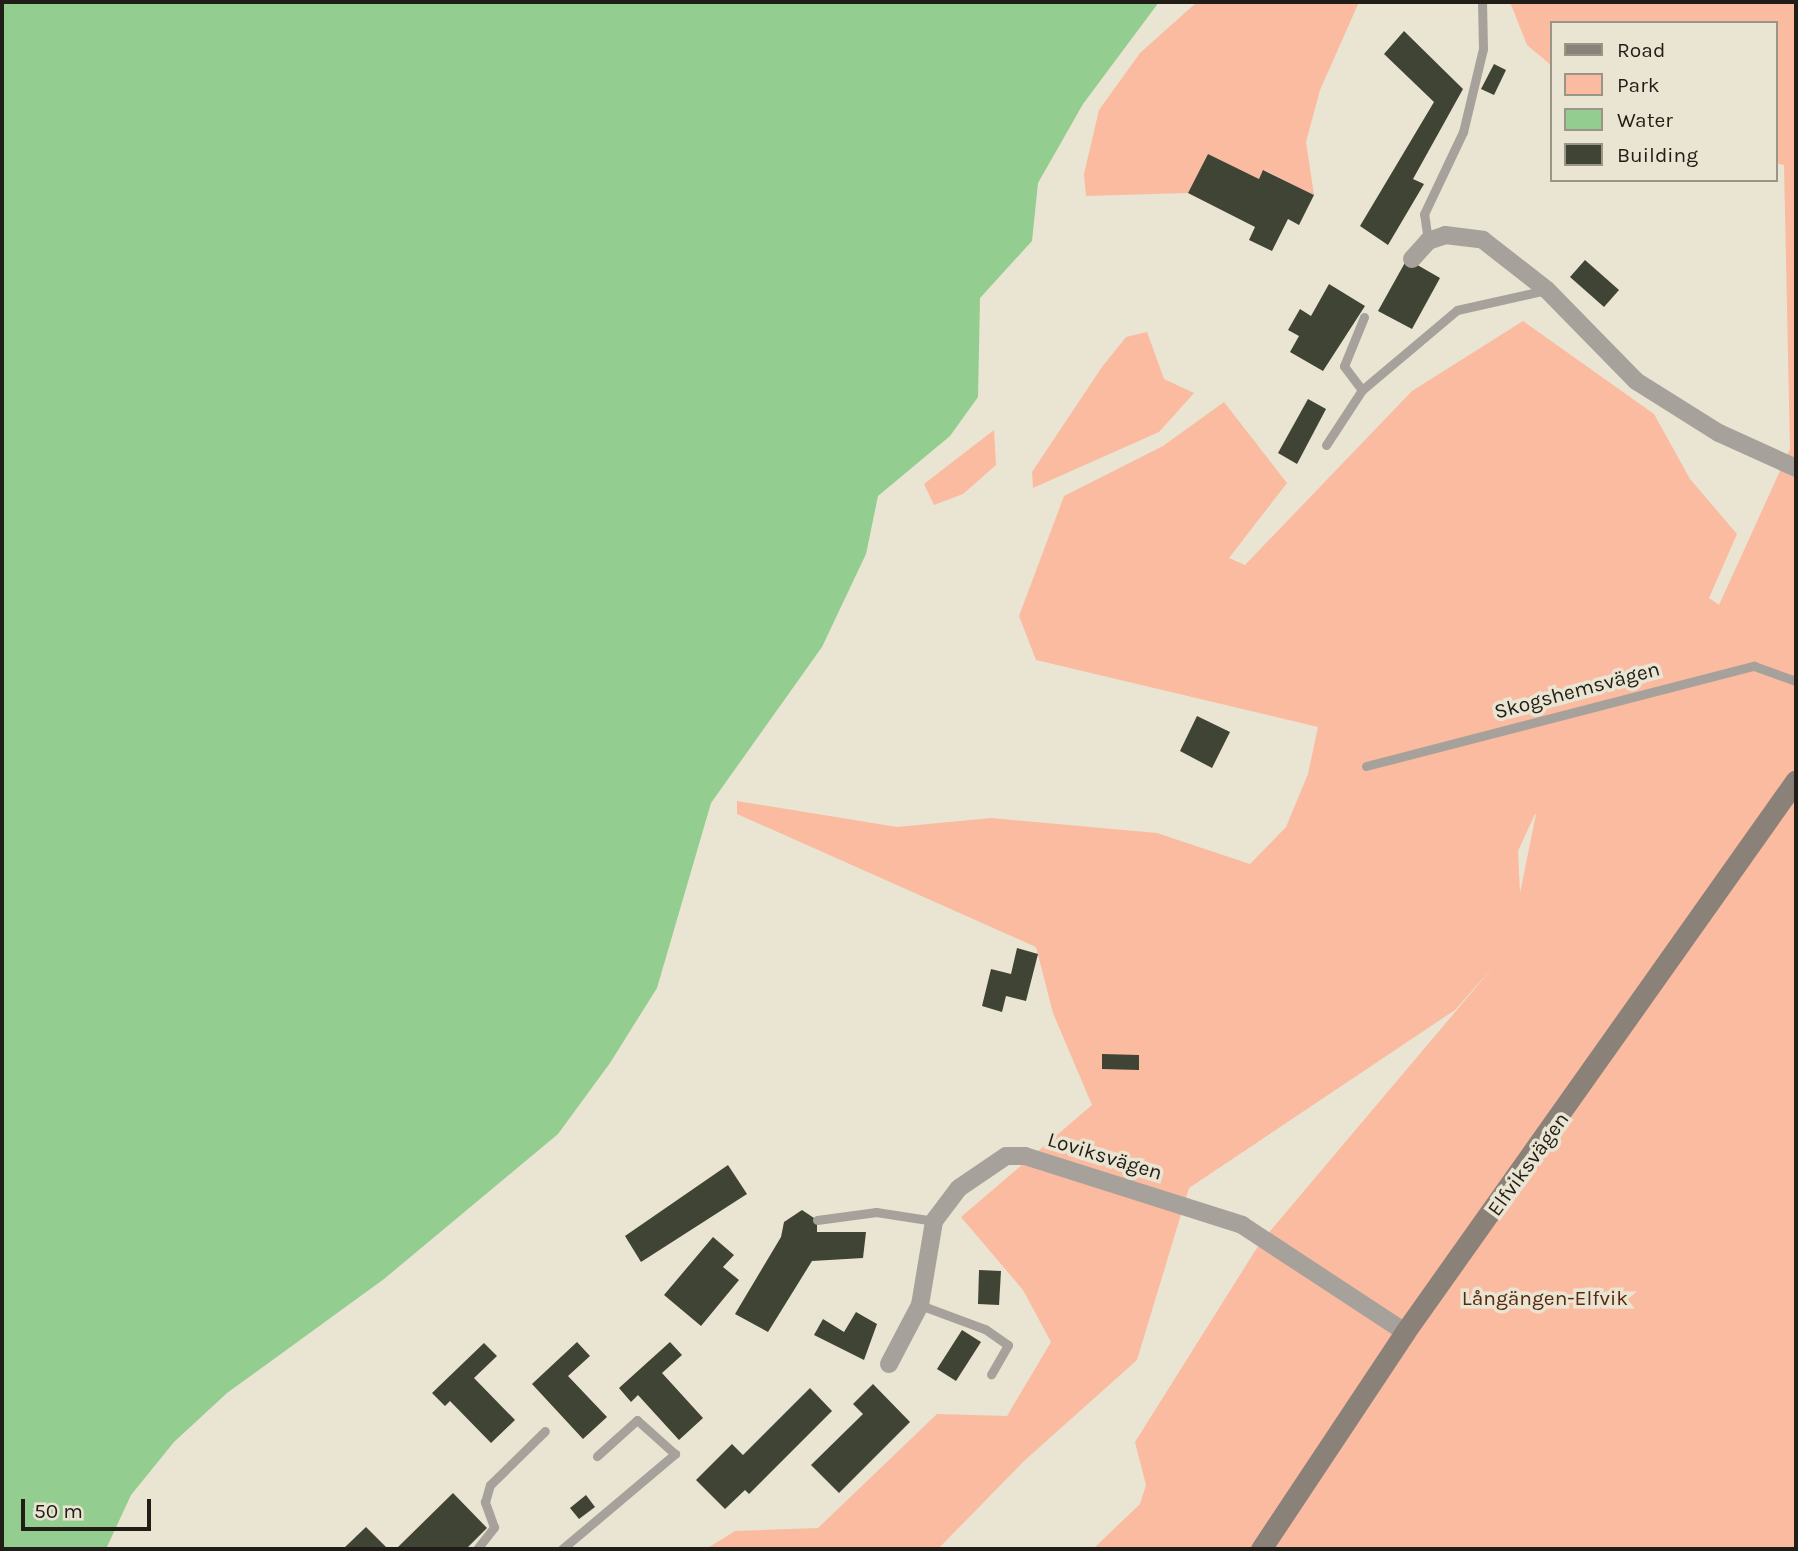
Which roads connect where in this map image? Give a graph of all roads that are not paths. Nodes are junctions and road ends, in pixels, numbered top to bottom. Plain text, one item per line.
1 (1482, 2) edge
2 (1428, 241) junction
3 (1412, 259) dead end
4 (1547, 290) junction
5 (1364, 317) dead end
6 (1362, 390) junction
7 (1326, 444) dead end
8 (1796, 468) edge
9 (1796, 681) edge
10 (1366, 766) dead end
11 (1796, 780) edge
12 (817, 1220) dead end
13 (934, 1221) junction
14 (920, 1305) junction
15 (1405, 1332) junction
16 (889, 1364) dead end
17 (990, 1375) dead end
18 (544, 1431) dead end
19 (597, 1456) dead end
20 (477, 1549) edge
21 (562, 1549) edge
22 (1261, 1549) edge

1 - 2 lane
2 - 3 street
2 - 4 street
4 - 6 lane
4 - 8 street
5 - 6 lane
6 - 7 lane
9 - 10 lane, Skogshemsvägen
11 - 15 street, Elfviksvägen
12 - 13 lane
13 - 14 street, Loviksvägen
13 - 15 street, Loviksvägen
14 - 16 street, Loviksvägen
14 - 17 lane
15 - 22 street, Elfviksvägen
18 - 20 lane
19 - 21 lane

